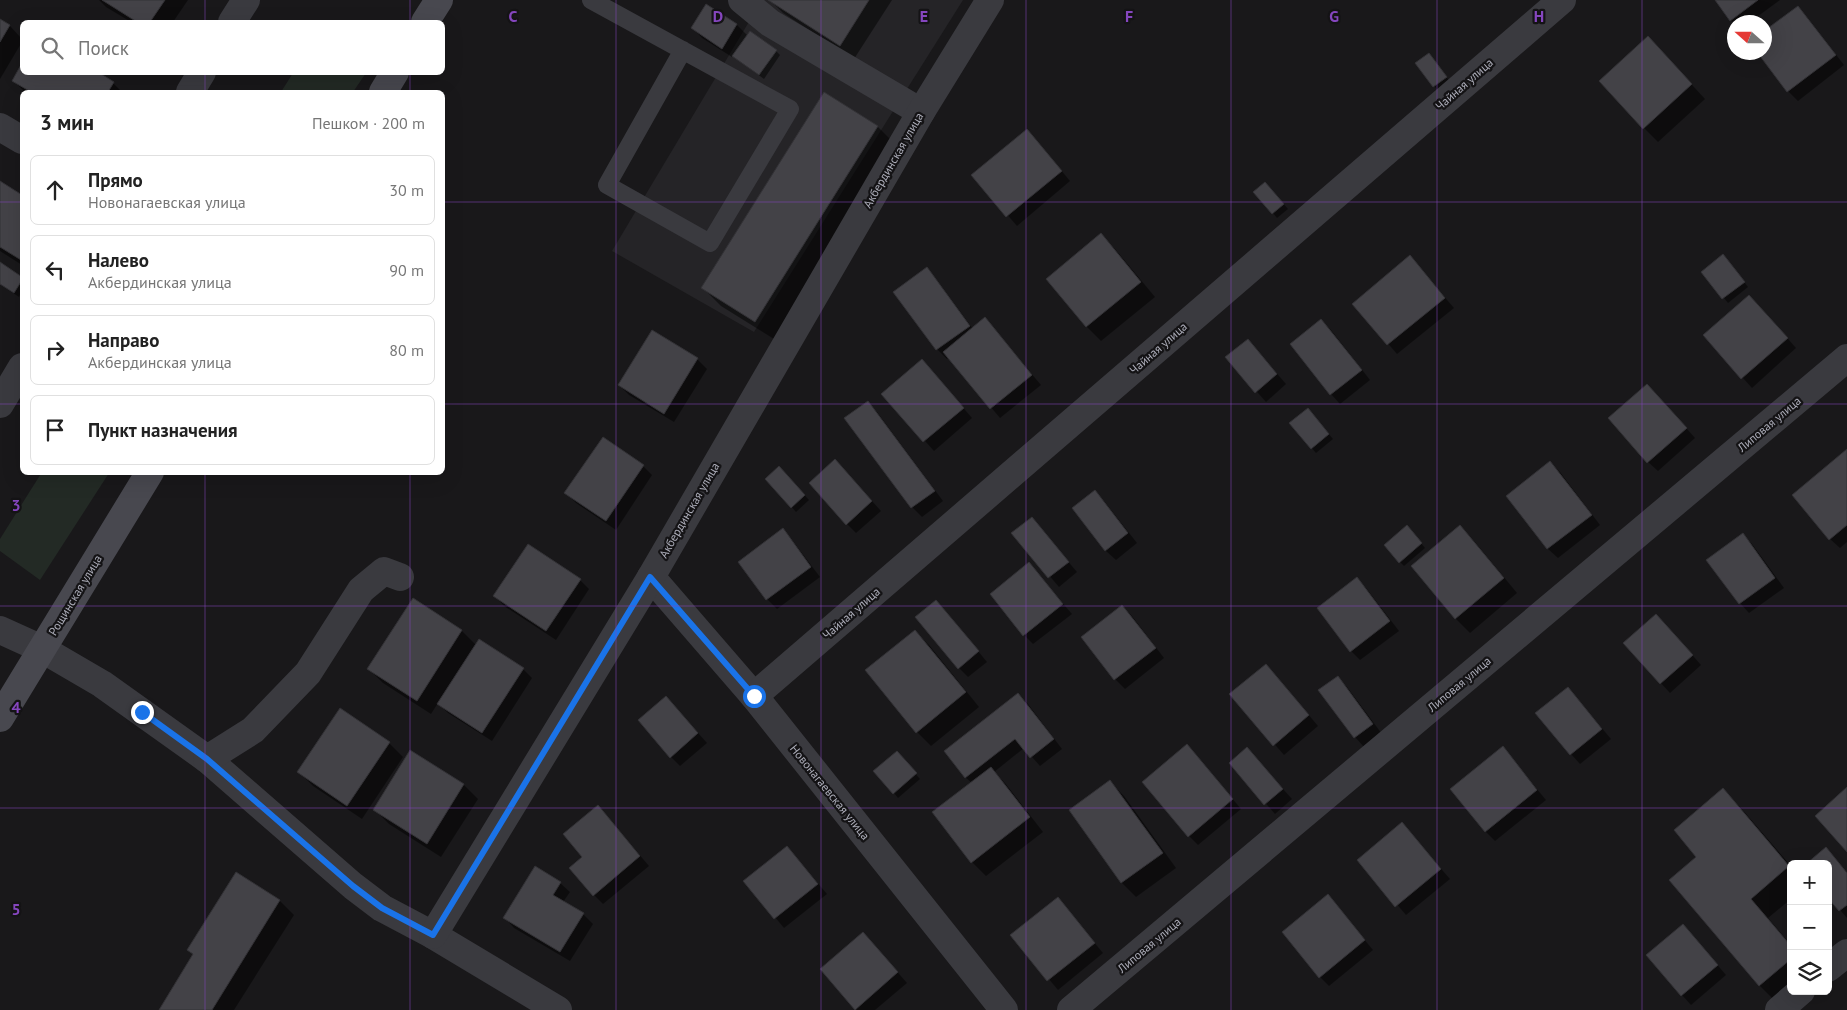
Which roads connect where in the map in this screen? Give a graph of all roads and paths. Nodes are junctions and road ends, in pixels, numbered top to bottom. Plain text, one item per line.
1 (246, 0) edge
2 (439, 0) edge
3 (591, 0) edge
4 (742, 0) edge
5 (990, 0) edge
6 (1562, 0) edge
7 (233, 20) edge
8 (426, 20) edge
9 (683, 50) junction
10 (200, 75) edge
11 (393, 75) edge
12 (191, 90) edge
13 (383, 90) edge
14 (922, 112) junction
15 (0, 127) edge
16 (20, 139) edge
17 (1847, 358) edge
18 (20, 370) edge
19 (0, 404) edge
20 (148, 475) edge
21 (400, 577) dead end
22 (650, 577) junction
23 (0, 630) edge
24 (42, 649) junction
25 (754, 696) junction
26 (0, 718) edge
27 (207, 759) junction
28 (433, 935) junction
29 (1847, 953) edge
30 (1832, 965) edge
31 (1796, 995) edge
32 (558, 1010) edge
33 (1004, 1010) edge
34 (1071, 1010) edge
35 (1779, 1010) edge

1 - 7 street
2 - 8 street
3 - 9 lane
4 - 14 street
5 - 14 street, Акбердинская улица
6 - 25 street, Чайная улица
9 - 9 lane
10 - 12 street
11 - 13 street
14 - 22 street, Акбердинская улица
15 - 16 street
17 - 34 street, Липовая улица
18 - 19 street
20 - 24 street, Рощинская улица
21 - 27 street
22 - 25 street, Новонагаевская улица
22 - 28 street, Акбердинская улица
23 - 24 street
24 - 26 street, Рощинская улица
24 - 27 street
25 - 33 street, Новонагаевская улица
27 - 28 street
28 - 32 street
29 - 30 street
31 - 35 street

